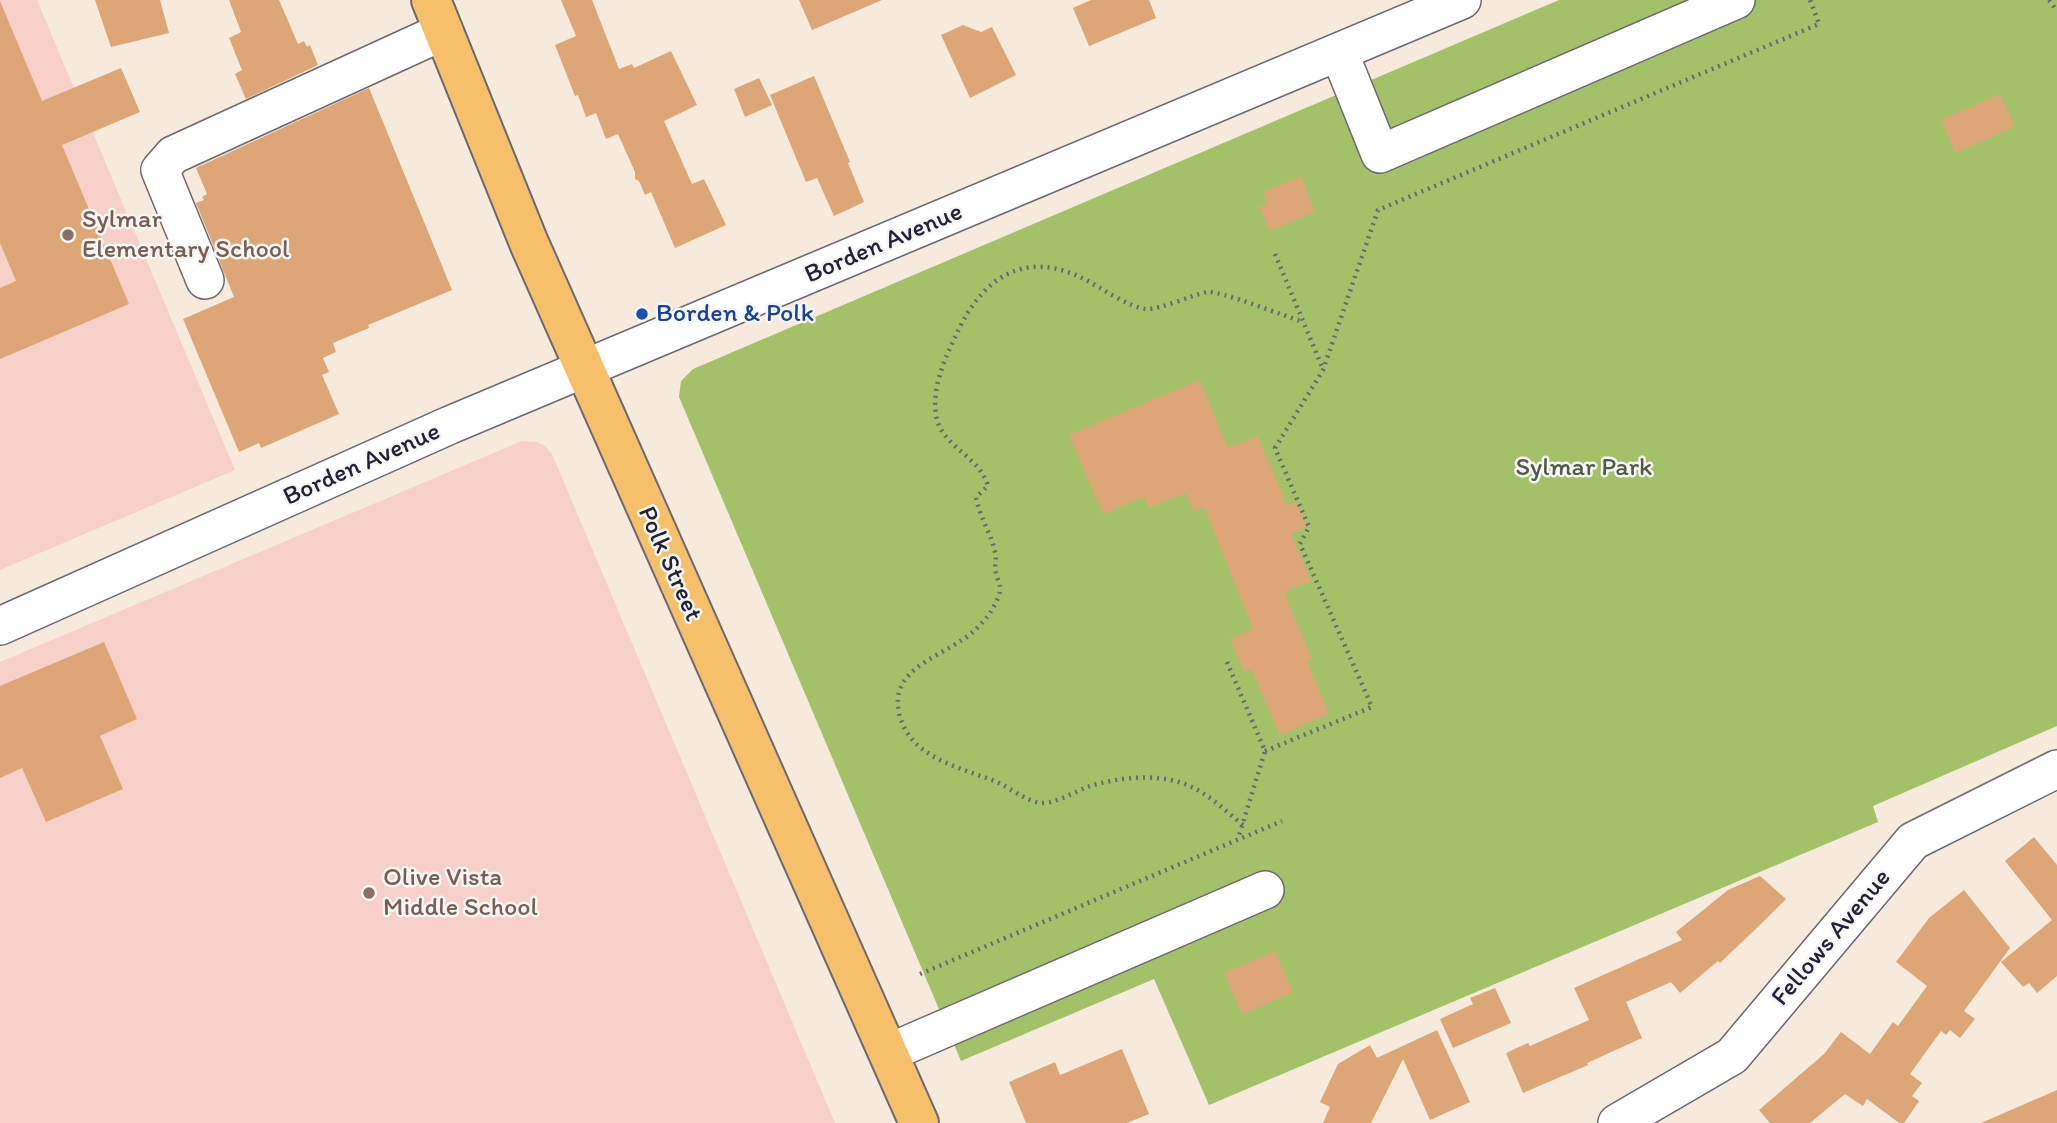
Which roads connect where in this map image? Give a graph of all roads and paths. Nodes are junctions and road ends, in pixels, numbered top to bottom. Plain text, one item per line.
1 (1462, 0) edge
2 (1736, 0) edge
3 (1810, 0) edge
4 (2049, 0) edge
5 (2057, 11) edge
6 (437, 16) edge
7 (1339, 52) junction
8 (1275, 254) dead end
9 (205, 280) dead end
10 (1303, 322) junction
11 (584, 369) junction
12 (1323, 370) junction
13 (0, 626) edge
14 (1227, 662) dead end
15 (1265, 751) junction
16 (2057, 769) edge
17 (1282, 821) dead end
18 (1242, 825) junction
19 (1238, 840) junction
20 (1265, 890) dead end
21 (920, 974) dead end
22 (888, 1053) junction
23 (919, 1123) edge
24 (1617, 1123) edge

1 - 7 street, Borden Avenue
2 - 7 street
3 - 12 path
4 - 5 path
6 - 9 street
6 - 11 main road, Polk Street
7 - 11 street, Borden Avenue
8 - 10 path
10 - 12 path
10 - 18 path
11 - 13 street, Borden Avenue
11 - 22 main road, Polk Street
12 - 15 path
14 - 15 path
15 - 18 path
16 - 24 street, Fellows Avenue
17 - 19 path
18 - 19 path
19 - 21 path
20 - 22 street
22 - 23 main road, Polk Street

